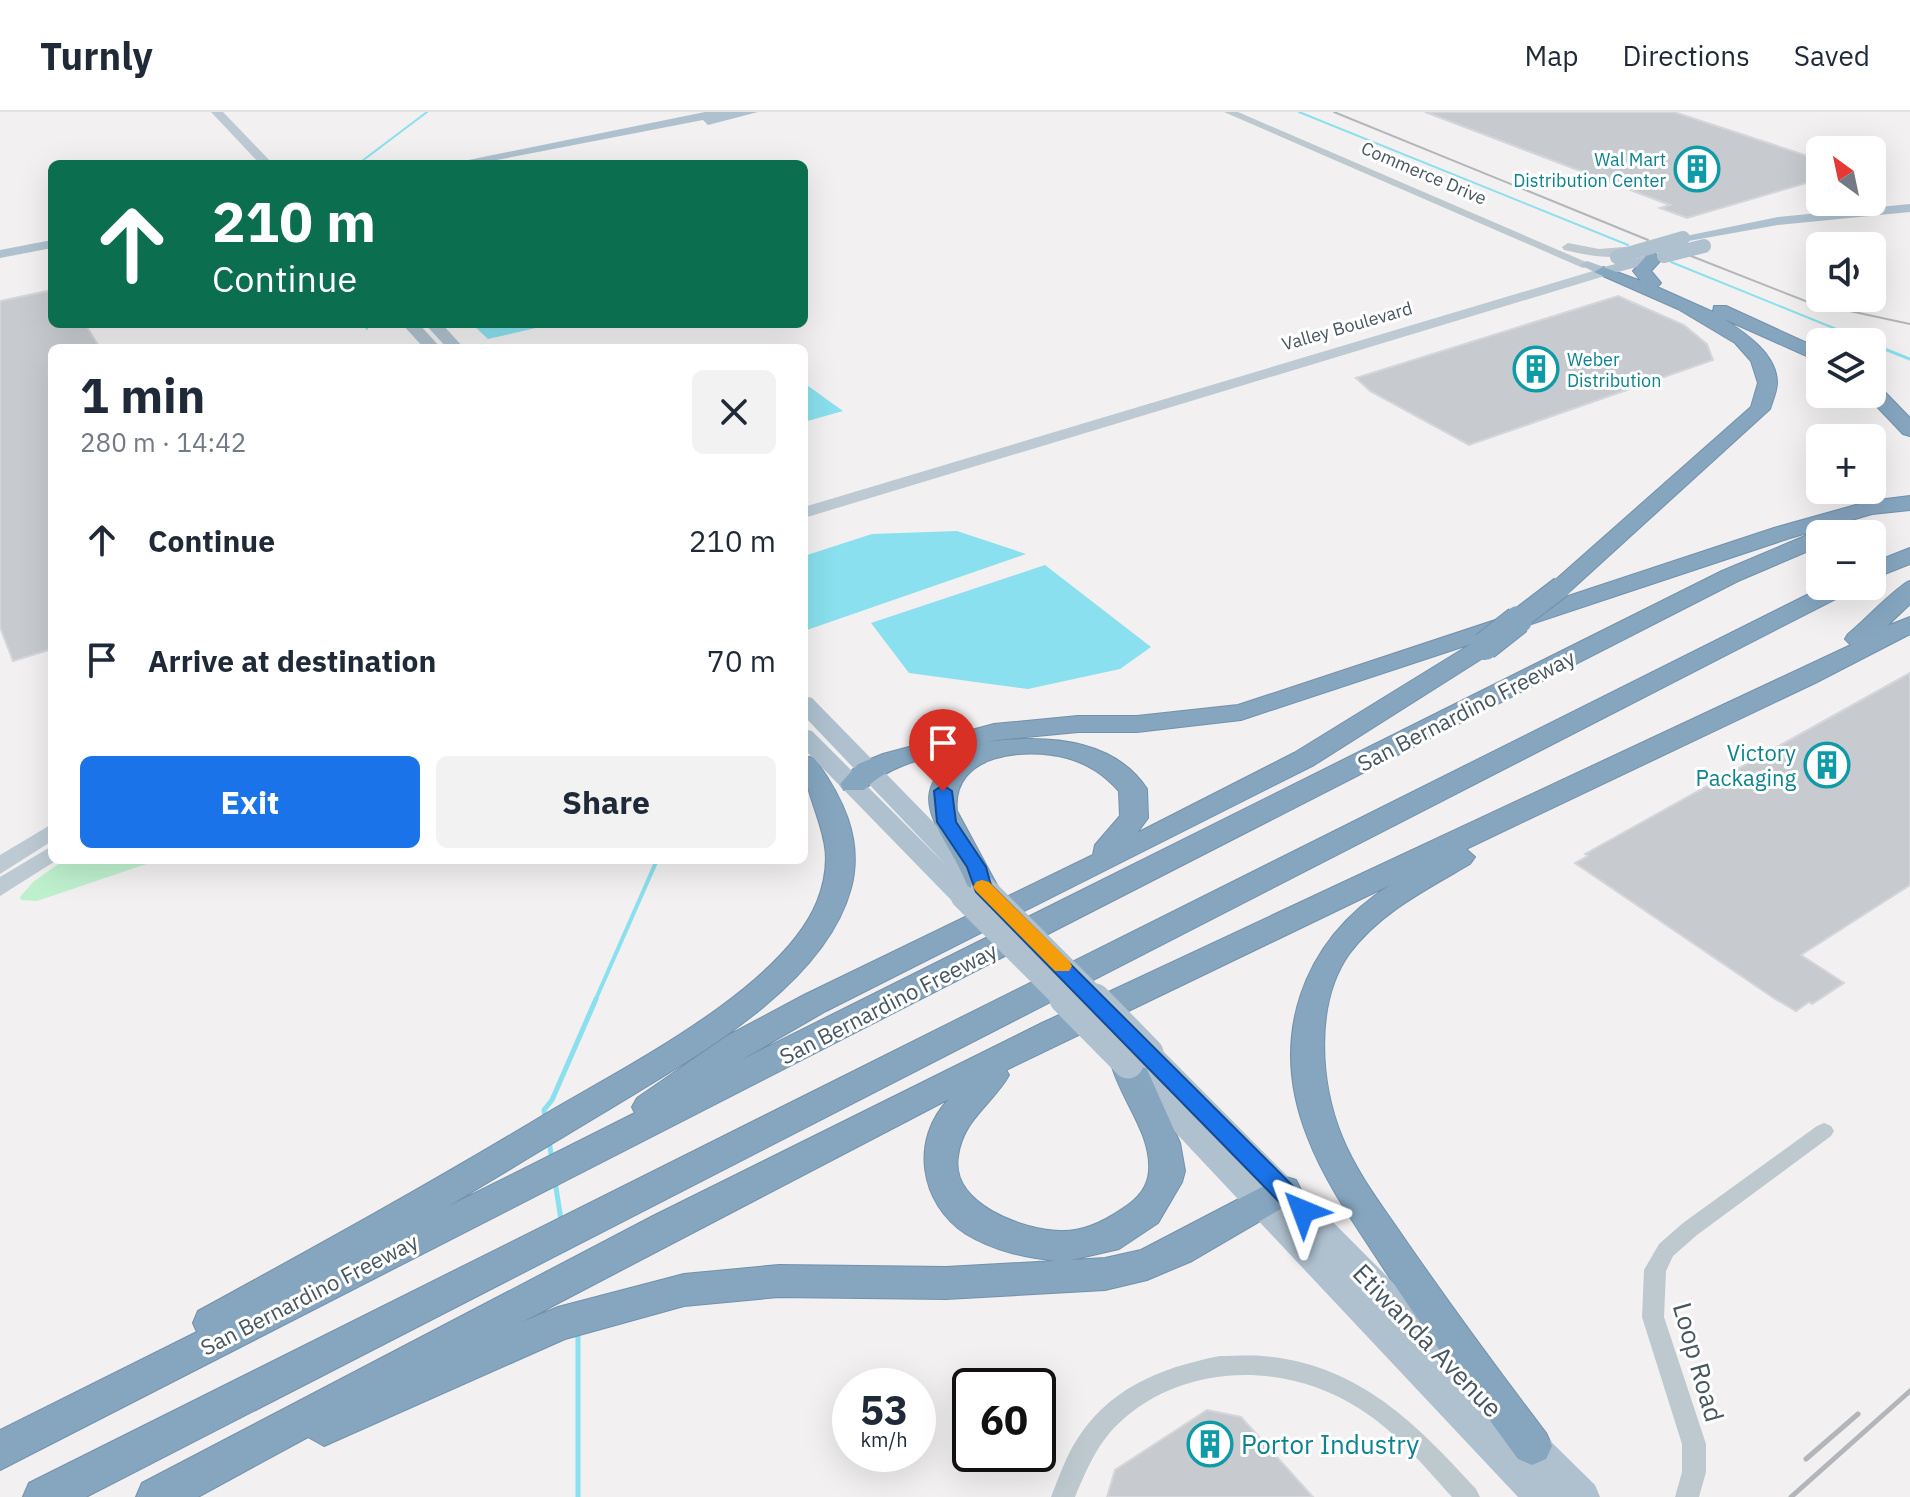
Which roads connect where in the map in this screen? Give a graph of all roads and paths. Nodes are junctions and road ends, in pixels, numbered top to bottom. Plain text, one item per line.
1 (217, 112) edge
2 (724, 112) edge
3 (752, 112) edge
4 (1229, 112) edge
5 (1243, 112) edge
6 (263, 160) edge
7 (477, 160) edge
8 (506, 160) edge
9 (1363, 169) junction
10 (1430, 190) junction
11 (1910, 208) edge
12 (1910, 216) edge
13 (48, 245) edge
14 (0, 254) edge
15 (1605, 263) junction
16 (1644, 265) junction
17 (414, 328) edge
18 (437, 328) edge
19 (429, 344) edge
20 (452, 344) edge
21 (1806, 349) edge
22 (1886, 405) edge
23 (1910, 430) edge
24 (808, 496) edge
25 (1910, 504) edge
26 (808, 512) edge
27 (1867, 520) edge
28 (1806, 544) edge
29 (1910, 555) edge
30 (1886, 565) edge
31 (1910, 588) edge
32 (1815, 600) edge
33 (1910, 624) edge
34 (1766, 696) junction
35 (808, 708) edge
36 (808, 739) edge
37 (808, 770) edge
38 (861, 777) junction
39 (1539, 804) junction
40 (48, 834) edge
41 (48, 856) edge
42 (0, 866) edge
43 (1050, 886) junction
44 (0, 888) edge
45 (973, 892) junction
46 (1077, 1021) junction
47 (1138, 1058) junction
48 (1824, 1131) dead end
49 (543, 1162) junction
50 (1272, 1197) junction
51 (572, 1298) junction
52 (0, 1438) edge
53 (1532, 1446) junction
54 (0, 1451) edge
55 (1564, 1493) edge
56 (44, 1497) edge
57 (157, 1497) edge
58 (184, 1497) edge
59 (1063, 1497) edge
60 (1468, 1497) edge
61 (1687, 1497) edge

1 - 6 main road
2 - 7 main road
3 - 8 main road
4 - 9 street, Commerce Drive
5 - 10 street, Commerce Drive
9 - 10 street
9 - 15 street, Commerce Drive
10 - 15 street, Commerce Drive
11 - 16 main road, Valley Boulevard, bridge
12 - 16 main road, Valley Boulevard, bridge
13 - 14 main road
15 - 16 highway
15 - 16 main road, Valley Boulevard
15 - 24 main road, Valley Boulevard
15 - 26 main road, Valley Boulevard
15 - 43 highway, bridge
16 - 21 highway
17 - 19 main road
18 - 20 main road
22 - 23 highway
25 - 27 highway
25 - 38 highway
28 - 49 highway, San Bernardino Freeway
29 - 30 highway
31 - 34 highway
32 - 56 highway
33 - 34 highway
34 - 39 highway
35 - 38 main road, Etiwanda Avenue
36 - 38 main road, Etiwanda Avenue
37 - 49 highway
38 - 45 main road, Etiwanda Avenue
39 - 46 highway
39 - 53 highway
40 - 42 main road
41 - 44 main road
43 - 45 highway
43 - 49 highway
45 - 47 main road, Etiwanda Avenue, bridge
46 - 47 highway
46 - 51 highway
47 - 50 main road, Etiwanda Avenue
48 - 61 street, Loop Road
49 - 52 highway
49 - 54 highway, San Bernardino Freeway
50 - 51 highway
50 - 53 main road, Etiwanda Avenue
50 - 55 main road, Etiwanda Avenue
51 - 57 highway
51 - 58 highway
53 - 55 main road, Etiwanda Avenue
59 - 60 street

